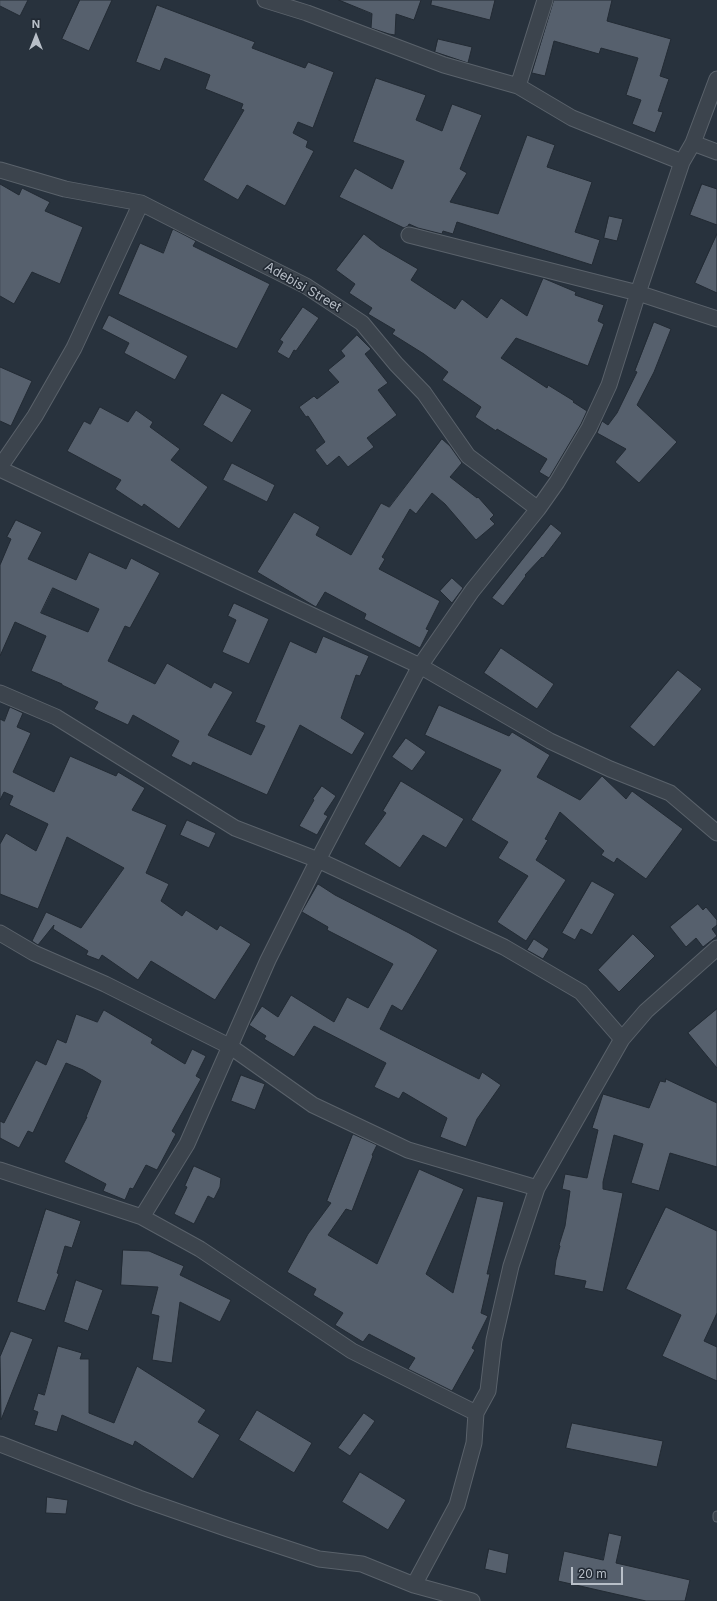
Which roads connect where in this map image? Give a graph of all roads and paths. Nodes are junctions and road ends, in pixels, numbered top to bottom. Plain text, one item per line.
1 (265, 0) edge
2 (545, 0) edge
3 (717, 79) edge
4 (518, 86) junction
5 (693, 143) junction
6 (717, 152) edge
7 (682, 162) junction
8 (0, 170) edge
9 (141, 202) junction
10 (409, 235) dead end
11 (638, 292) junction
12 (717, 319) edge
13 (0, 468) edge
14 (538, 508) junction
15 (420, 666) junction
16 (0, 693) edge
17 (717, 833) edge
18 (318, 860) junction
19 (0, 933) edge
20 (717, 948) edge
21 (622, 1039) junction
22 (231, 1047) junction
23 (0, 1170) edge
24 (537, 1188) junction
25 (142, 1217) junction
26 (476, 1413) junction
27 (0, 1444) edge
28 (414, 1585) junction
29 (472, 1601) edge

1 - 4 street
2 - 4 street
3 - 5 street
4 - 7 street
5 - 6 street
5 - 7 street
7 - 11 street
8 - 9 street, Adebisi Street
9 - 13 street
9 - 14 street, Adebisi Street
10 - 11 street
11 - 12 street
11 - 14 street
13 - 15 street
14 - 15 street
15 - 17 street
15 - 18 street
16 - 18 street
18 - 21 street
18 - 22 street
19 - 22 street
20 - 21 street
21 - 24 street
22 - 24 street
22 - 25 street
23 - 25 street
24 - 26 street
25 - 26 street
26 - 28 street
27 - 28 street
28 - 29 street

